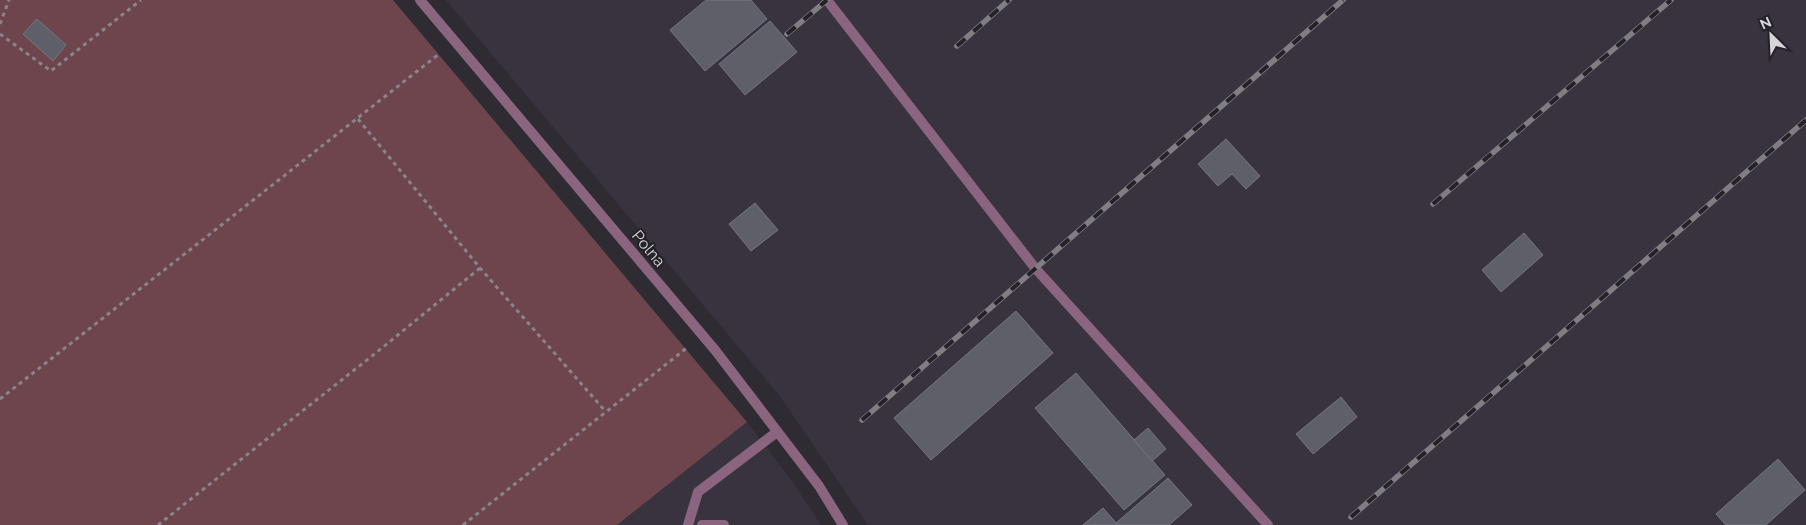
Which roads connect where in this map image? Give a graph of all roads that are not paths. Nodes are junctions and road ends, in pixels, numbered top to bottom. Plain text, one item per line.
1 (420, 0) edge
2 (826, 0) edge
3 (777, 432) junction
4 (688, 525) edge
5 (702, 525) edge
6 (724, 525) edge
7 (843, 525) edge
8 (1268, 525) edge

1 - 3 street, Polna
2 - 8 street
3 - 4 street
3 - 7 street, Polna
5 - 6 street

